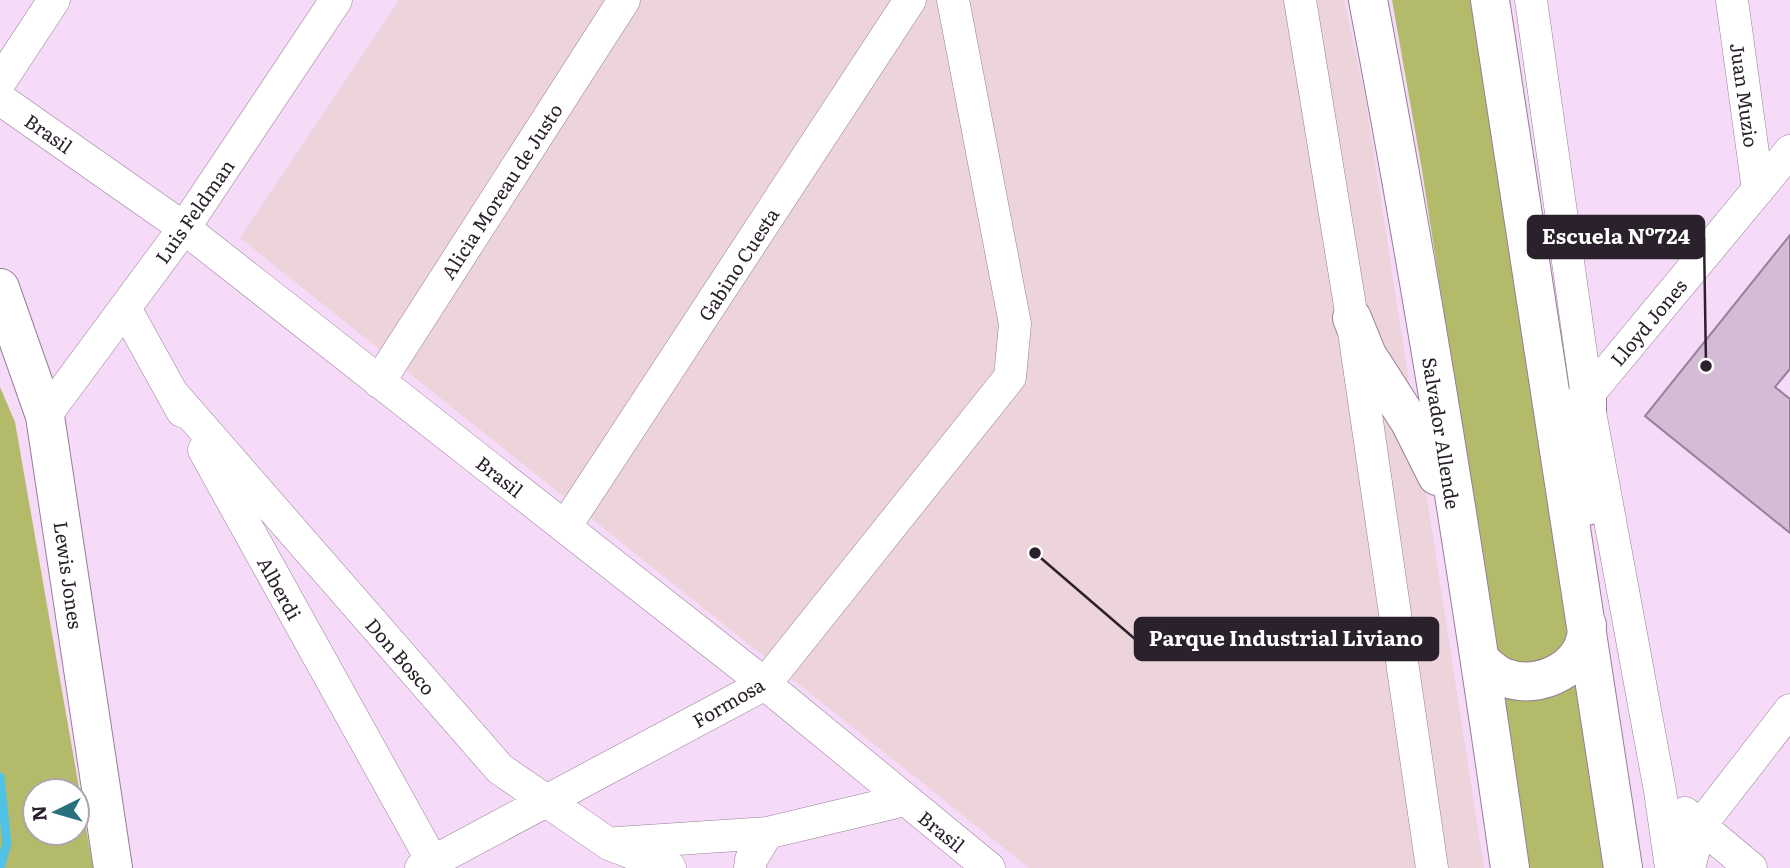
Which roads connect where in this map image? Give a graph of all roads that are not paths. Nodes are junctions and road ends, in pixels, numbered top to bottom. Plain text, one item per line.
1 (54, 0) edge
2 (336, 0) edge
3 (624, 0) edge
4 (910, 0) edge
5 (953, 0) edge
6 (1300, 0) edge
7 (1368, 0) edge
8 (1490, 0) edge
9 (1531, 0) edge
10 (1732, 0) edge
11 (0, 82) edge
12 (0, 99) edge
13 (1790, 151) edge
14 (1758, 190) junction
15 (184, 228) junction
16 (0, 288) edge
17 (125, 308) junction
18 (1352, 318) junction
19 (379, 382) junction
20 (173, 394) junction
21 (1587, 396) junction
22 (46, 416) junction
23 (1455, 514) junction
24 (565, 527) junction
25 (1587, 636) junction
26 (1480, 661) junction
27 (765, 684) junction
28 (1790, 710) edge
29 (1660, 791) junction
30 (905, 800) junction
31 (543, 801) junction
32 (1700, 826) junction
33 (767, 833) junction
34 (610, 844) junction
35 (430, 866) edge
36 (113, 868) edge
37 (670, 868) edge
38 (750, 868) edge
39 (989, 868) edge
40 (1432, 868) edge
41 (1510, 868) edge
42 (1623, 868) edge
43 (1671, 868) edge
44 (1689, 868) edge
45 (1751, 868) edge

1 - 11 street
2 - 15 street, Luis Feldman
3 - 19 street, Alicia Moreau de Justo
4 - 24 street, Gabino Cuesta
5 - 27 street, Formosa
6 - 18 street
7 - 23 main road, Salvador Allende
8 - 25 main road
9 - 21 street
10 - 14 street, Juan Muzio
12 - 15 street, Brasil
13 - 14 street, Lloyd Jones
14 - 21 street, Lloyd Jones
15 - 17 street, Luis Feldman
15 - 19 street, Brasil
16 - 22 main road, Lewis Jones
17 - 20 street, Alberdi
17 - 22 street, Luis Feldman
18 - 23 main road
18 - 40 street
19 - 24 street, Brasil
20 - 31 street, Don Bosco
20 - 35 street, Alberdi
21 - 25 main road
21 - 29 street
22 - 36 main road, Lewis Jones
23 - 26 main road, Salvador Allende
24 - 27 street, Brasil
25 - 26 main road
25 - 42 main road
26 - 41 main road, Salvador Allende
27 - 30 street, Brasil
27 - 31 street, Formosa
28 - 32 street
29 - 32 street
29 - 43 street
30 - 33 street
30 - 39 street, Brasil
31 - 34 street, Don Bosco
31 - 35 street, Formosa
32 - 44 street
32 - 45 street
33 - 34 street
33 - 38 street
34 - 37 street, Don Bosco

